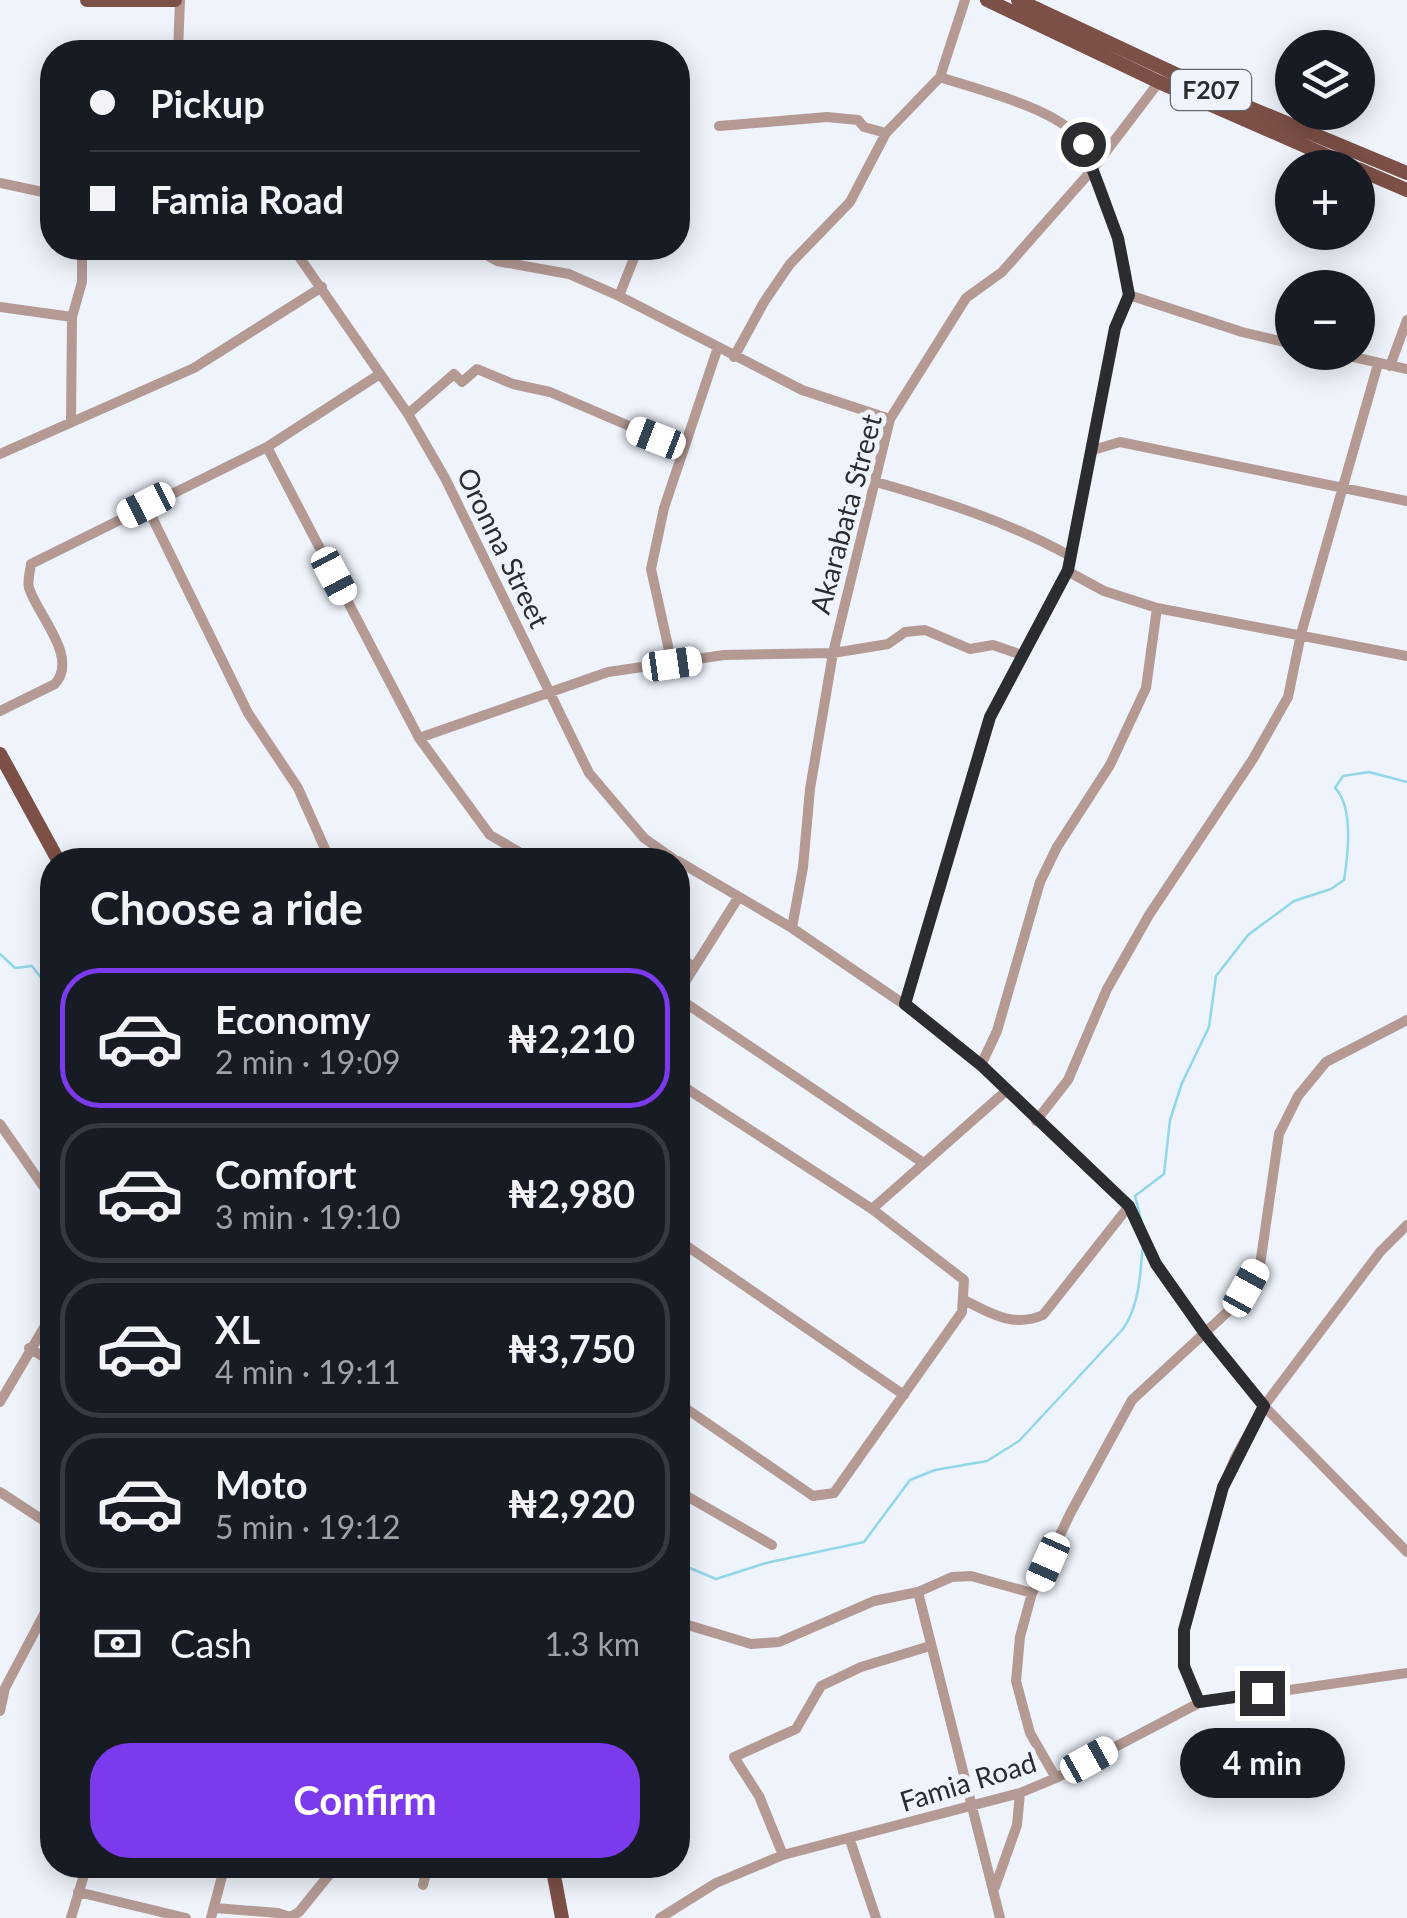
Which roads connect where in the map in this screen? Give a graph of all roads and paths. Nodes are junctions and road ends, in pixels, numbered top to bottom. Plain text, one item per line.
1 (87, 0) edge
2 (177, 0) edge
3 (965, 0) edge
4 (987, 0) edge
5 (1018, 0) edge
6 (178, 40) edge
7 (940, 77) junction
8 (1159, 82) junction
9 (720, 126) dead end
10 (886, 133) junction
11 (1315, 150) edge
12 (1092, 170) junction
13 (1407, 174) edge
14 (1375, 176) edge
15 (0, 183) edge
16 (1407, 190) edge
17 (40, 191) edge
18 (82, 260) edge
19 (303, 260) edge
20 (495, 260) edge
21 (633, 260) edge
22 (322, 287) junction
23 (1129, 295) junction
24 (619, 296) junction
25 (0, 307) edge
26 (72, 317) junction
27 (1407, 320) edge
28 (1275, 340) edge
29 (718, 347) junction
30 (734, 358) junction
31 (1375, 363) edge
32 (1384, 365) junction
33 (1407, 369) edge
34 (380, 374) junction
35 (408, 414) junction
36 (890, 419) junction
37 (72, 422) junction
38 (267, 447) junction
39 (684, 449) junction
40 (1093, 450) junction
41 (0, 454) edge
42 (876, 482) junction
43 (1344, 488) junction
44 (1407, 501) edge
45 (146, 505) junction
46 (1070, 556) junction
47 (1068, 570) junction
48 (1157, 608) junction
49 (1301, 634) junction
50 (833, 654) junction
51 (1022, 655) junction
52 (1407, 656) edge
53 (672, 664) junction
54 (548, 691) junction
55 (0, 712) edge
56 (419, 738) junction
57 (0, 754) edge
58 (51, 848) edge
59 (325, 848) edge
60 (512, 848) edge
61 (658, 848) edge
62 (690, 869) edge
63 (738, 898) junction
64 (792, 928) junction
65 (690, 964) edge
66 (694, 967) junction
67 (690, 974) edge
68 (690, 1003) edge
69 (905, 1004) junction
70 (1407, 1020) edge
71 (981, 1065) junction
72 (690, 1091) edge
73 (1006, 1092) junction
74 (1036, 1120) junction
75 (0, 1124) edge
76 (922, 1162) junction
77 (40, 1182) edge
78 (872, 1208) junction
79 (1130, 1208) junction
80 (1407, 1225) edge
81 (690, 1248) edge
82 (964, 1300) junction
83 (1204, 1332) junction
84 (40, 1333) edge
85 (30, 1348) junction
86 (40, 1354) edge
87 (904, 1395) junction
88 (0, 1402) edge
89 (1264, 1406) junction
90 (690, 1412) edge
91 (0, 1492) edge
92 (690, 1498) edge
93 (40, 1518) edge
94 (772, 1545) dead end
95 (1407, 1552) edge
96 (918, 1592) junction
97 (1032, 1594) junction
98 (40, 1621) edge
99 (690, 1626) edge
100 (930, 1646) junction
101 (1407, 1673) edge
102 (1199, 1702) junction
103 (0, 1711) edge
104 (1056, 1778) junction
105 (1020, 1793) junction
106 (975, 1807) junction
107 (850, 1840) junction
108 (784, 1856) junction
109 (82, 1878) edge
110 (222, 1878) edge
111 (326, 1878) edge
112 (425, 1878) edge
113 (554, 1878) edge
114 (423, 1885) dead end
115 (994, 1888) junction
116 (78, 1892) junction
117 (213, 1913) edge
118 (70, 1918) edge
119 (186, 1918) edge
120 (562, 1918) edge
121 (660, 1918) edge
122 (876, 1918) edge
123 (1000, 1918) edge

1 - 2 main road
2 - 6 street
3 - 7 street
4 - 8 main road, F207
5 - 13 main road, F207
7 - 10 street
7 - 12 street
8 - 11 main road, F207
8 - 12 street, Akarabata Street
9 - 10 street
10 - 30 street
12 - 23 street
12 - 36 street, Akarabata Street
14 - 16 main road, F207
15 - 17 street
18 - 26 street
19 - 22 street, Oronna Street
20 - 24 street
21 - 24 street
22 - 34 street, Oronna Street
22 - 37 street
23 - 28 street
23 - 40 street
24 - 29 street
25 - 26 street
26 - 37 street
27 - 32 street
29 - 30 street
29 - 39 street
30 - 36 street
31 - 32 street
32 - 33 street
32 - 43 street
34 - 35 street, Oronna Street
34 - 38 street
35 - 39 street
35 - 54 street, Oronna Street
36 - 42 street, Akarabata Street
37 - 41 street
38 - 45 street
38 - 56 street
39 - 53 street
40 - 43 street
40 - 46 street
42 - 46 street
42 - 50 street, Akarabata Street
43 - 44 street
43 - 49 street
45 - 55 street
45 - 59 street
46 - 47 street
47 - 48 street
47 - 51 street
48 - 49 street
48 - 71 street
49 - 52 street
49 - 74 street
50 - 51 street
50 - 53 street
50 - 64 street, Akarabata Street
51 - 69 street
53 - 54 street
54 - 56 street
54 - 61 street, Oronna Street
56 - 60 street
57 - 58 main road
62 - 63 street, Oronna Street
63 - 64 street, Oronna Street
63 - 66 street
64 - 69 street, Oronna Street
65 - 66 street
66 - 67 street
68 - 76 street
69 - 71 street, Oronna Street
70 - 83 street
71 - 73 street, Oronna Street
72 - 78 street
73 - 74 street, Oronna Street
73 - 76 street
74 - 79 street, Oronna Street
75 - 77 street
76 - 78 street
78 - 82 street
79 - 82 street
79 - 83 street
80 - 89 street
81 - 87 street
82 - 87 street
83 - 89 street
83 - 97 street
84 - 85 street
85 - 86 street
85 - 88 street
87 - 90 street
89 - 95 street
89 - 102 street
91 - 93 street
92 - 94 street
96 - 97 street
96 - 99 street
96 - 100 street
97 - 104 street
98 - 103 street
100 - 106 street
100 - 108 street
101 - 102 street, Famia Road
102 - 104 street, Famia Road
104 - 105 street, Famia Road
105 - 106 street, Famia Road
105 - 115 street
106 - 107 street, Famia Road
106 - 115 street
107 - 108 street, Famia Road
107 - 122 street
108 - 121 street, Famia Road
109 - 116 street
110 - 117 street
111 - 117 street
112 - 114 street
113 - 120 main road
115 - 123 street
116 - 118 street
116 - 119 street

